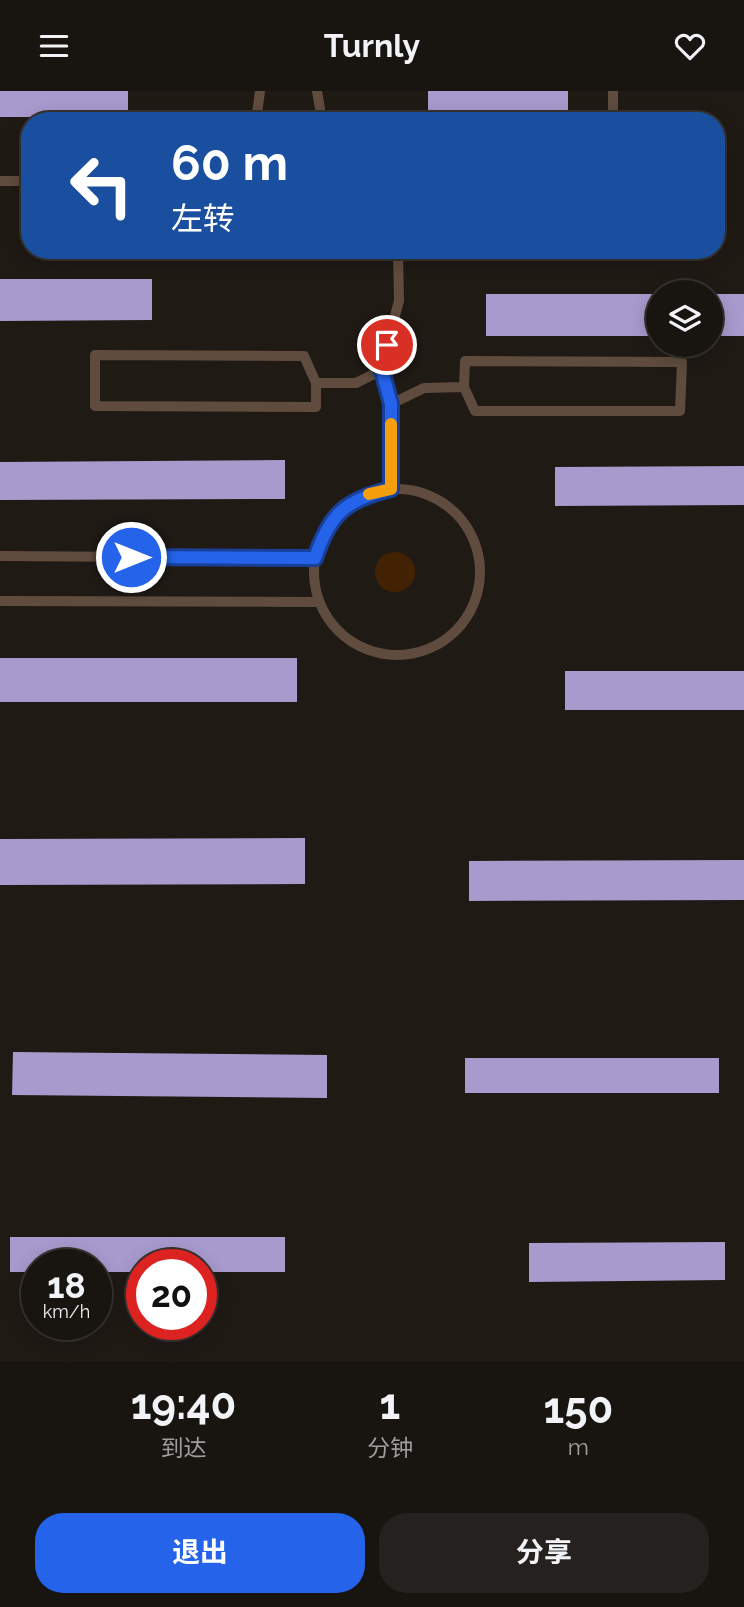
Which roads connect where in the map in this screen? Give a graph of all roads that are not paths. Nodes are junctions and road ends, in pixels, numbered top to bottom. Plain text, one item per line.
1 (260, 91) edge
2 (317, 91) edge
3 (613, 91) edge
4 (257, 112) edge
5 (320, 112) edge
6 (613, 112) edge
7 (0, 181) edge
8 (21, 181) edge
9 (398, 259) edge
10 (382, 370) junction
11 (316, 383) junction
12 (464, 387) junction
13 (391, 404) junction
14 (391, 489) junction
15 (0, 556) edge
16 (315, 558) junction
17 (0, 601) edge
18 (319, 602) junction

1 - 4 lane
2 - 5 lane
3 - 6 lane
7 - 8 lane
9 - 10 lane
10 - 11 lane
10 - 13 lane
11 - 11 lane
12 - 12 lane
12 - 13 lane
13 - 14 lane
14 - 16 lane
14 - 18 lane
15 - 16 lane
16 - 18 lane
17 - 18 lane

